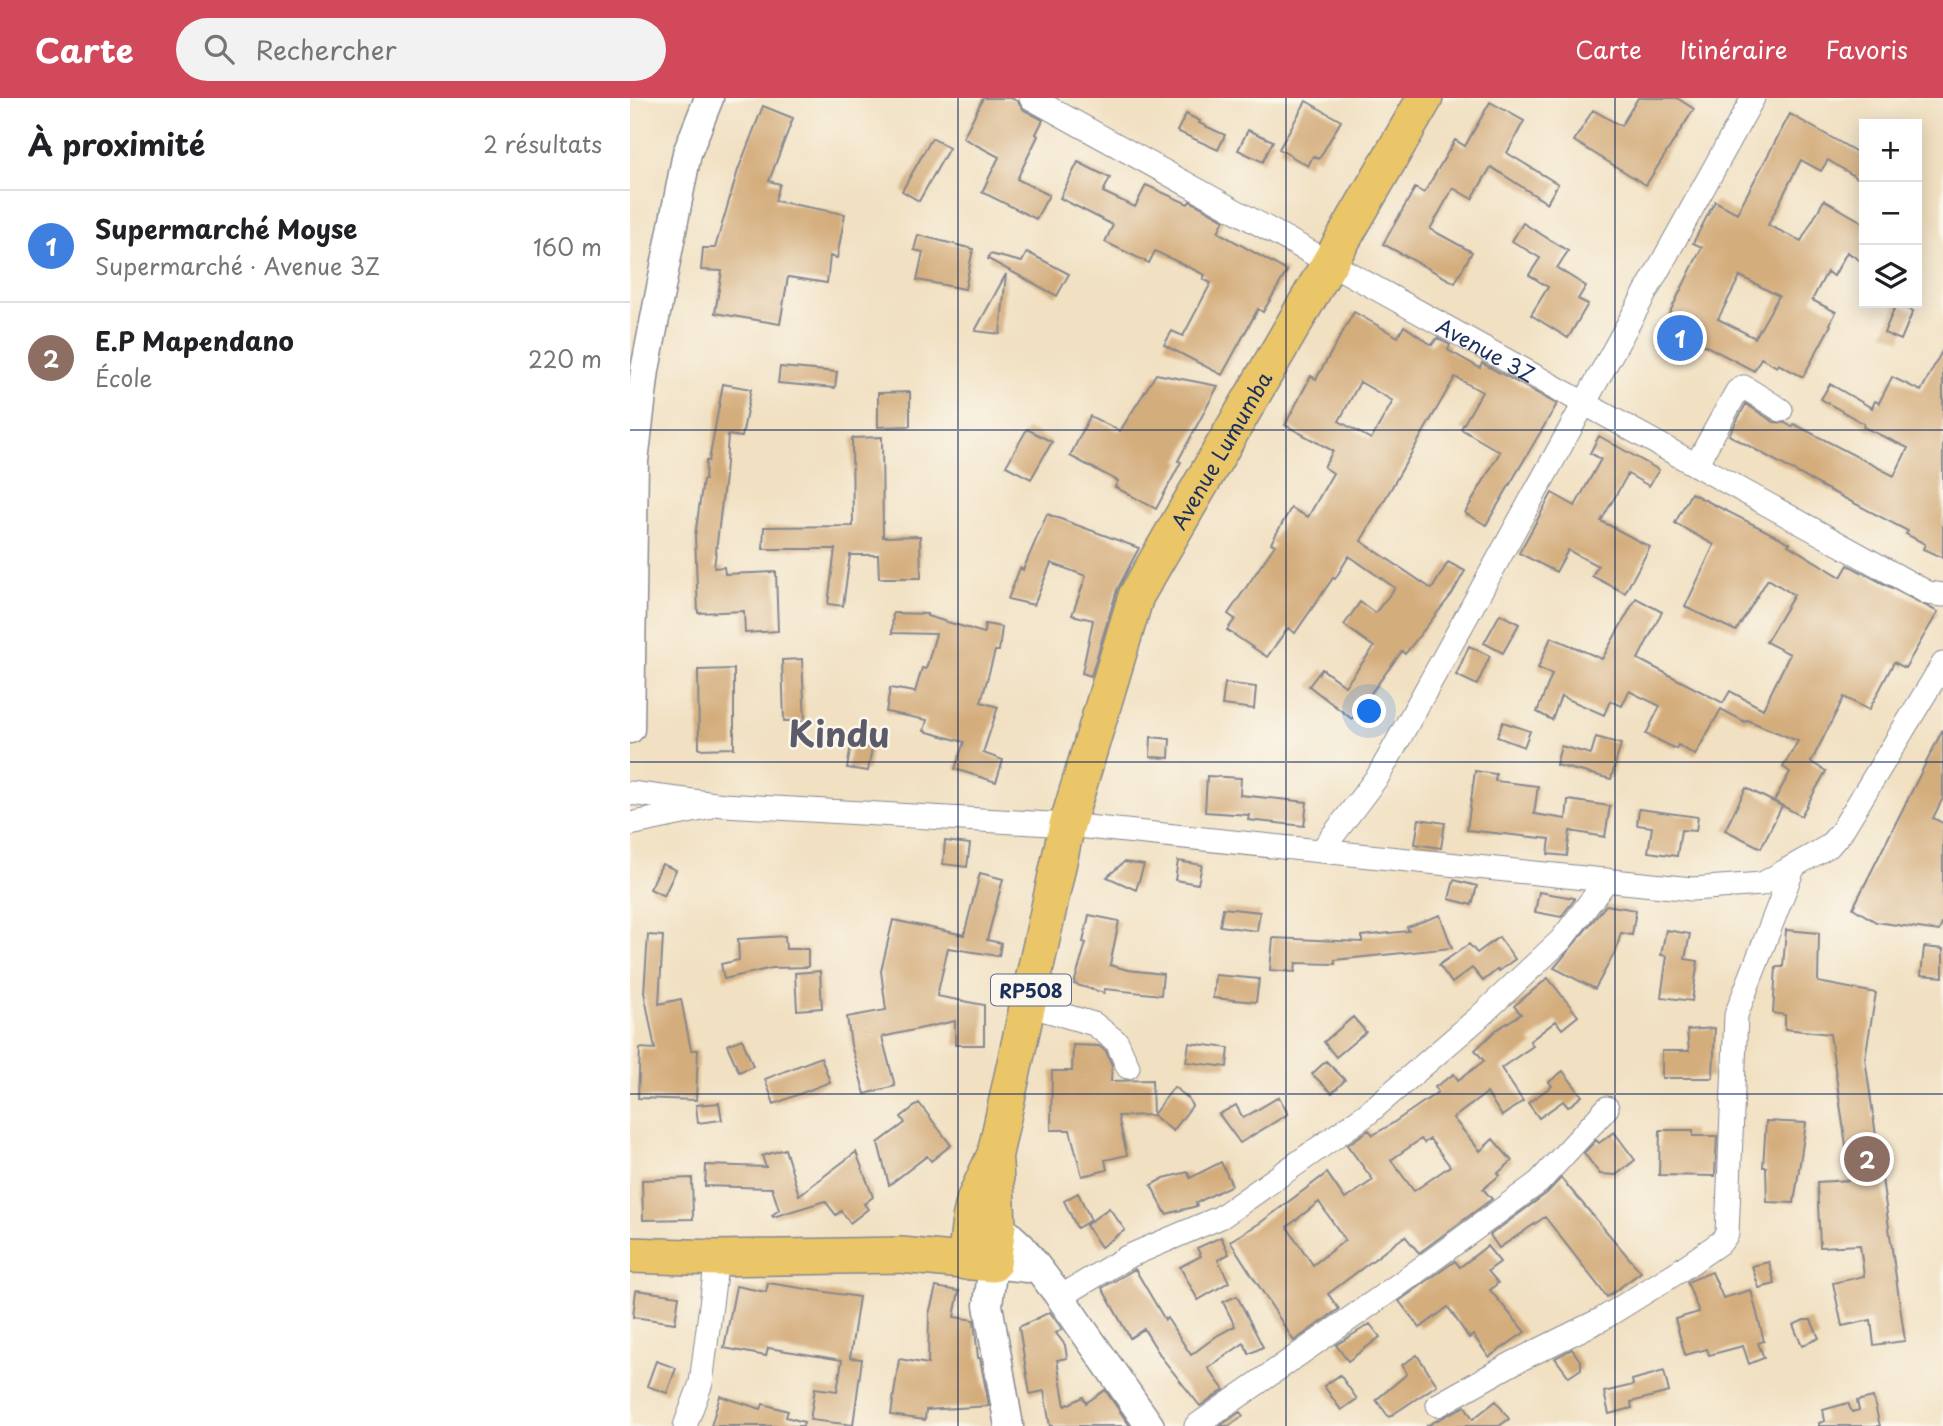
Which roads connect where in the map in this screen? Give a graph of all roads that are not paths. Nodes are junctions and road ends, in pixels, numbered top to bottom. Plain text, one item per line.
1 (709, 98) edge
2 (1031, 98) edge
3 (1424, 98) edge
4 (1753, 98) edge
5 (1329, 262) junction
6 (638, 369) edge
7 (1585, 403) junction
8 (1782, 410) dead end
9 (1696, 465) junction
10 (632, 540) edge
11 (631, 580) edge
12 (1943, 595) edge
13 (631, 659) edge
14 (1943, 664) edge
15 (630, 729) edge
16 (630, 793) edge
17 (724, 805) junction
18 (630, 824) edge
19 (1067, 825) junction
20 (1322, 850) junction
21 (1794, 866) junction
22 (1607, 880) junction
23 (1027, 1005) junction
24 (1128, 1067) dead end
25 (1607, 1108) dead end
26 (984, 1222) junction
27 (630, 1255) edge
28 (901, 1255) junction
29 (718, 1258) junction
30 (979, 1263) junction
31 (1035, 1265) junction
32 (1060, 1297) junction
33 (1438, 1405) dead end
34 (685, 1426) edge
35 (1009, 1426) edge
36 (1150, 1426) edge
37 (1196, 1426) edge

1 - 6 street
2 - 5 street, Avenue 3Z
3 - 5 main road, Avenue Lumumba
4 - 7 street
5 - 7 street, Avenue 3Z
5 - 19 main road, Avenue Lumumba
6 - 10 street
7 - 9 street, Avenue 3Z
7 - 20 street
8 - 9 street
9 - 12 street, Avenue 3Z
10 - 11 street
11 - 13 street
13 - 15 street
14 - 21 street
16 - 17 street
17 - 18 street
17 - 19 street
19 - 20 street
19 - 23 main road, RP508
20 - 22 street
21 - 22 street
21 - 33 street
22 - 32 street
23 - 24 street
23 - 26 main road, RP508
25 - 37 street
26 - 28 main road
26 - 30 main road, RP508
26 - 31 street
27 - 29 main road
28 - 29 main road
28 - 30 main road
29 - 34 street
30 - 31 street
30 - 35 street
31 - 32 street
32 - 36 street

